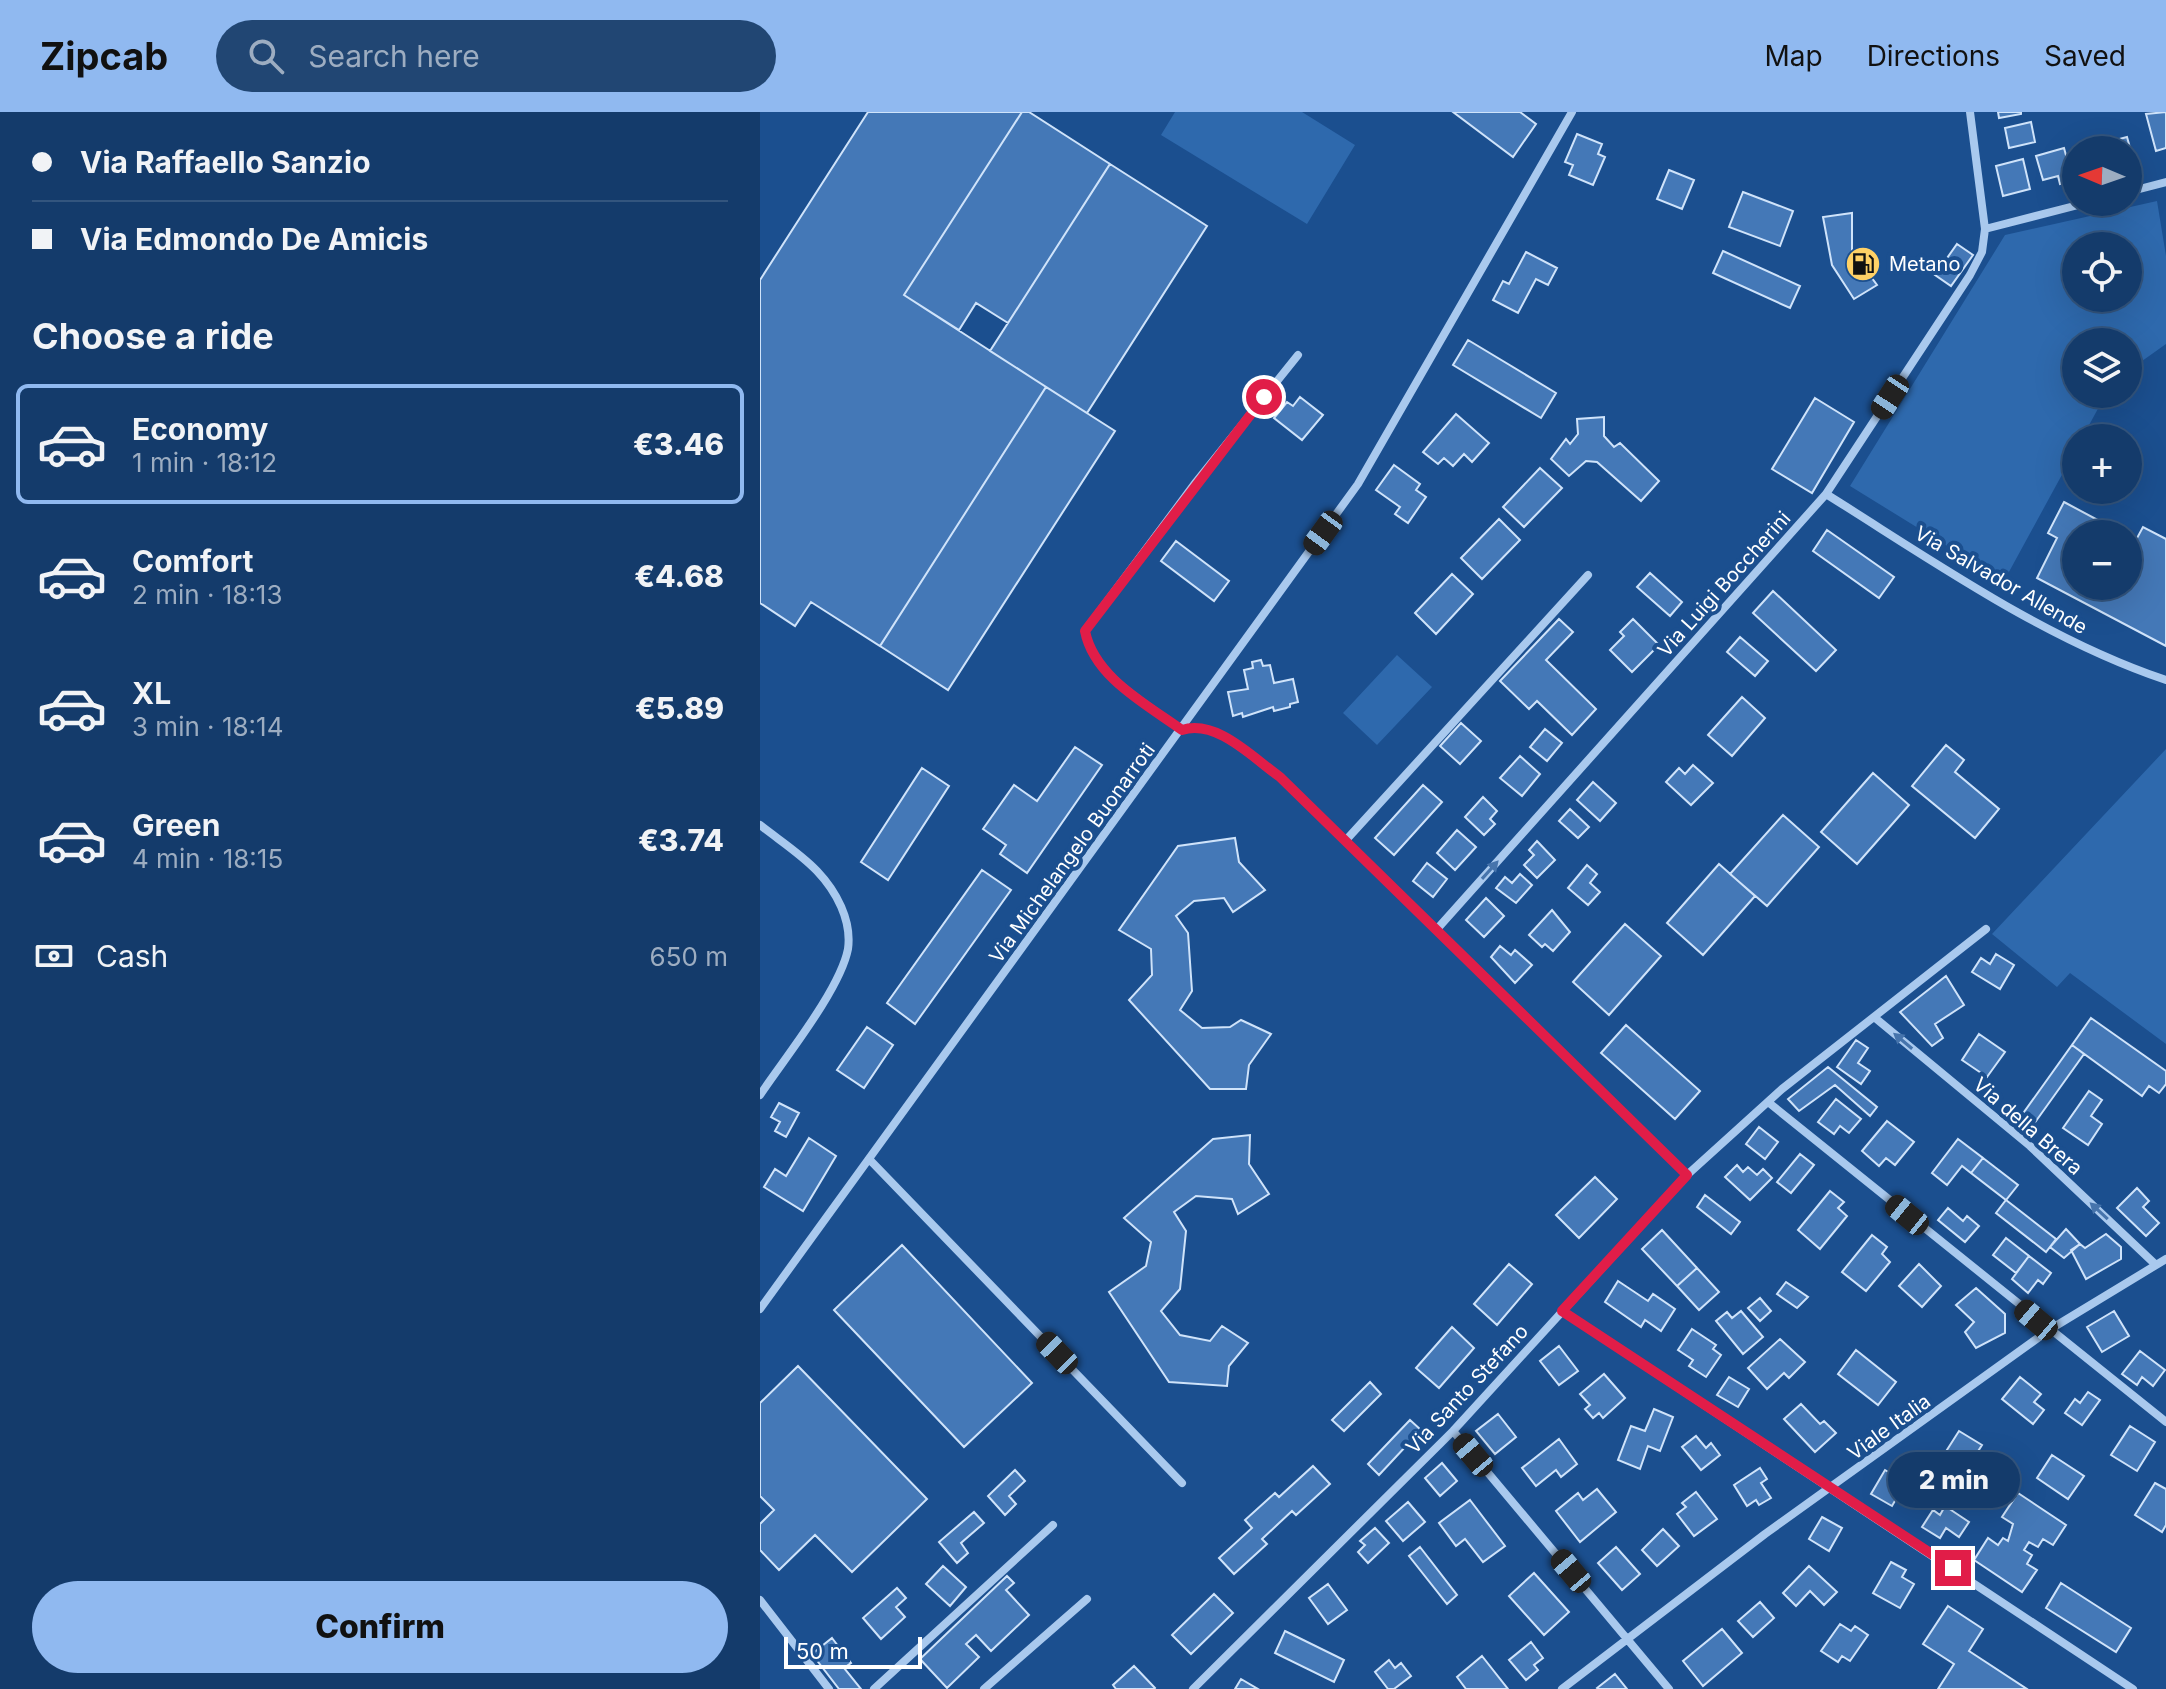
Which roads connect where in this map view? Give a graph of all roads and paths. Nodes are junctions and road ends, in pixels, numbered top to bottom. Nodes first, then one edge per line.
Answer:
1 (1572, 112) edge
2 (1970, 112) edge
3 (2166, 182) edge
4 (2142, 188) edge
5 (2062, 209) edge
6 (1985, 229) junction
7 (1298, 355) dead end
8 (1826, 494) junction
9 (1588, 575) dead end
10 (2166, 680) edge
11 (1182, 730) junction
12 (760, 825) edge
13 (1347, 839) junction
14 (1438, 928) junction
15 (1986, 929) dead end
16 (1874, 1017) junction
17 (760, 1095) edge
18 (1768, 1102) junction
19 (869, 1159) junction
20 (1687, 1175) junction
21 (2166, 1259) edge
22 (2156, 1265) junction
23 (760, 1309) edge
24 (1562, 1311) junction
25 (2049, 1330) junction
26 (2166, 1422) edge
27 (1453, 1431) junction
28 (1182, 1483) dead end
29 (1833, 1488) junction
30 (1053, 1525) dead end
31 (1087, 1599) dead end
32 (760, 1600) edge
33 (1628, 1638) junction
34 (829, 1689) edge
35 (874, 1689) edge
36 (984, 1689) edge
37 (1193, 1689) edge
38 (1562, 1689) edge
39 (1669, 1689) edge
40 (2133, 1689) edge

1 - 11 street, Via Michelangelo Buonarroti
2 - 6 street
3 - 4 street
5 - 6 street
6 - 8 street, Via Luigi Boccherini
7 - 11 street
8 - 10 street, Via Salvador Allende
14 -> 8 street, Via Luigi Boccherini
9 - 13 street
11 - 13 street
11 - 19 street, Via Michelangelo Buonarroti
12 - 17 street
13 - 14 street
14 - 20 street
15 - 16 street, Via Santo Stefano
16 - 18 street, Via Santo Stefano
22 -> 16 street, Via della Brera
18 - 20 street, Via Santo Stefano
18 - 25 street
19 - 23 street, Via Michelangelo Buonarroti
19 - 28 street
20 - 24 street, Via Santo Stefano
21 - 22 street, Viale Italia
22 - 25 street, Viale Italia
24 - 27 street, Via Santo Stefano
24 - 29 street
25 - 26 street
25 - 29 street, Viale Italia
27 - 33 street
27 - 37 street, Via Santo Stefano
29 - 33 street, Viale Italia
29 - 40 street
30 - 35 street
31 - 36 street
32 - 34 street
33 - 38 street, Viale Italia
33 - 39 street

